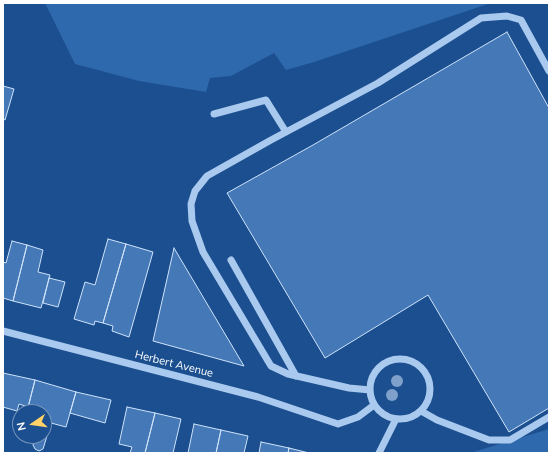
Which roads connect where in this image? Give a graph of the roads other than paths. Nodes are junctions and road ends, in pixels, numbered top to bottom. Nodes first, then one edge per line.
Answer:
1 (549, 71) edge
2 (214, 114) dead end
3 (286, 132) junction
4 (231, 260) dead end
5 (3, 331) edge
6 (296, 376) junction
7 (370, 390) junction
8 (374, 405) junction
9 (421, 411) junction
10 (549, 417) edge
11 (396, 419) junction
12 (379, 453) edge

1 - 3 street
2 - 3 street
3 - 6 street
4 - 6 street
5 - 8 street, Herbert Avenue
6 - 7 street
7 - 8 street
7 - 9 street
8 - 11 street
9 - 10 street
9 - 11 street
11 - 12 street

